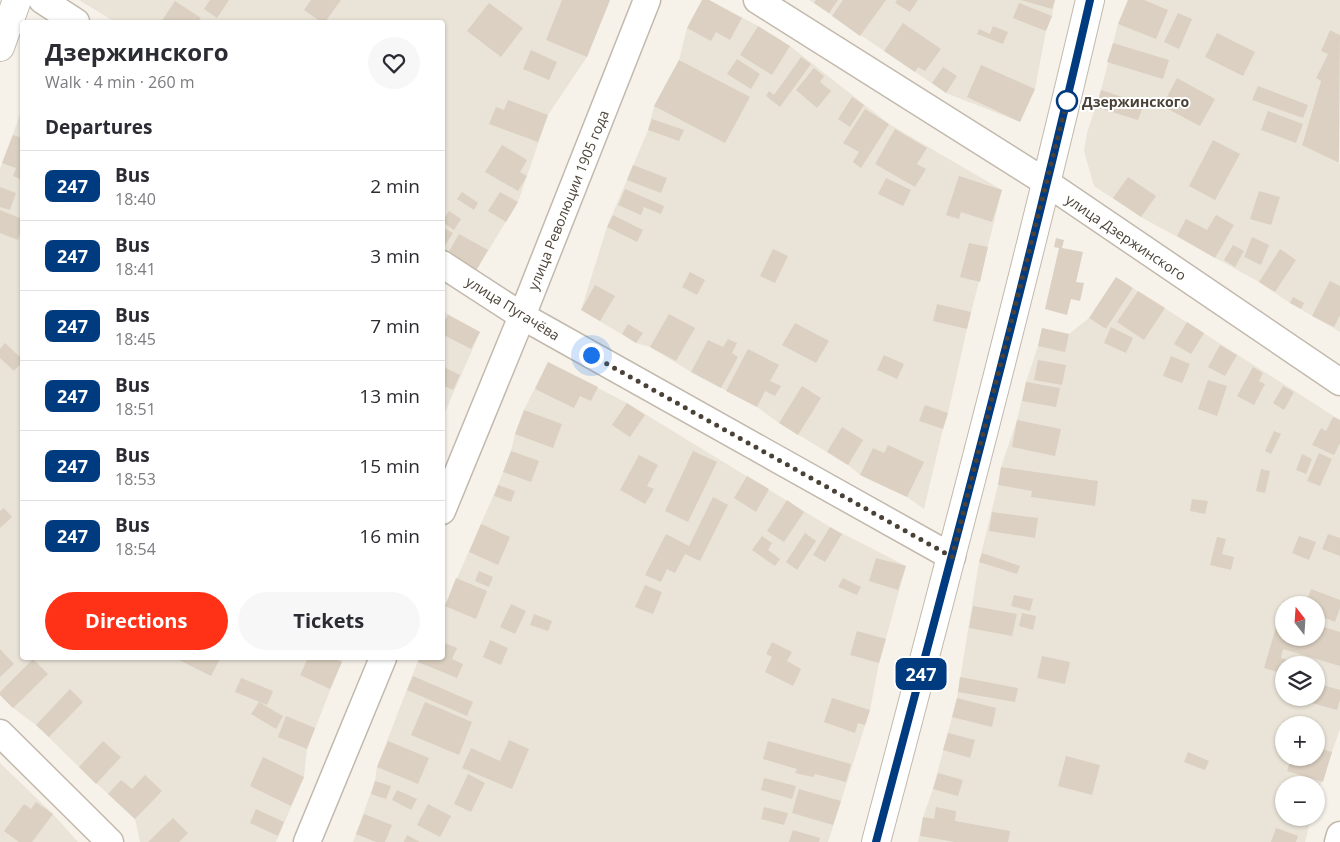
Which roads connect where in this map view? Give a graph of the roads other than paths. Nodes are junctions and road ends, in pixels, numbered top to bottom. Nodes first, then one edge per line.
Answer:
1 (17, 0) edge
2 (42, 0) edge
3 (646, 0) edge
4 (757, 0) edge
5 (1090, 0) edge
6 (73, 20) edge
7 (0, 47) edge
8 (1047, 183) junction
9 (445, 266) edge
10 (522, 316) junction
11 (1340, 382) edge
12 (445, 504) edge
13 (952, 557) junction
14 (382, 660) edge
15 (0, 733) edge
16 (1340, 835) edge
17 (110, 842) edge
18 (308, 842) edge
19 (876, 842) edge
20 (1338, 842) edge

1 - 7 street
2 - 6 street
3 - 10 street, улица Революции 1905 года
4 - 8 street, улица Дзержинского
5 - 8 street
8 - 11 street, улица Дзержинского
8 - 13 street
9 - 10 street, улица Пугачёва
10 - 12 street, улица Революции 1905 года
10 - 13 street, улица Пугачёва
13 - 19 street
14 - 18 street
15 - 17 street
16 - 20 street

